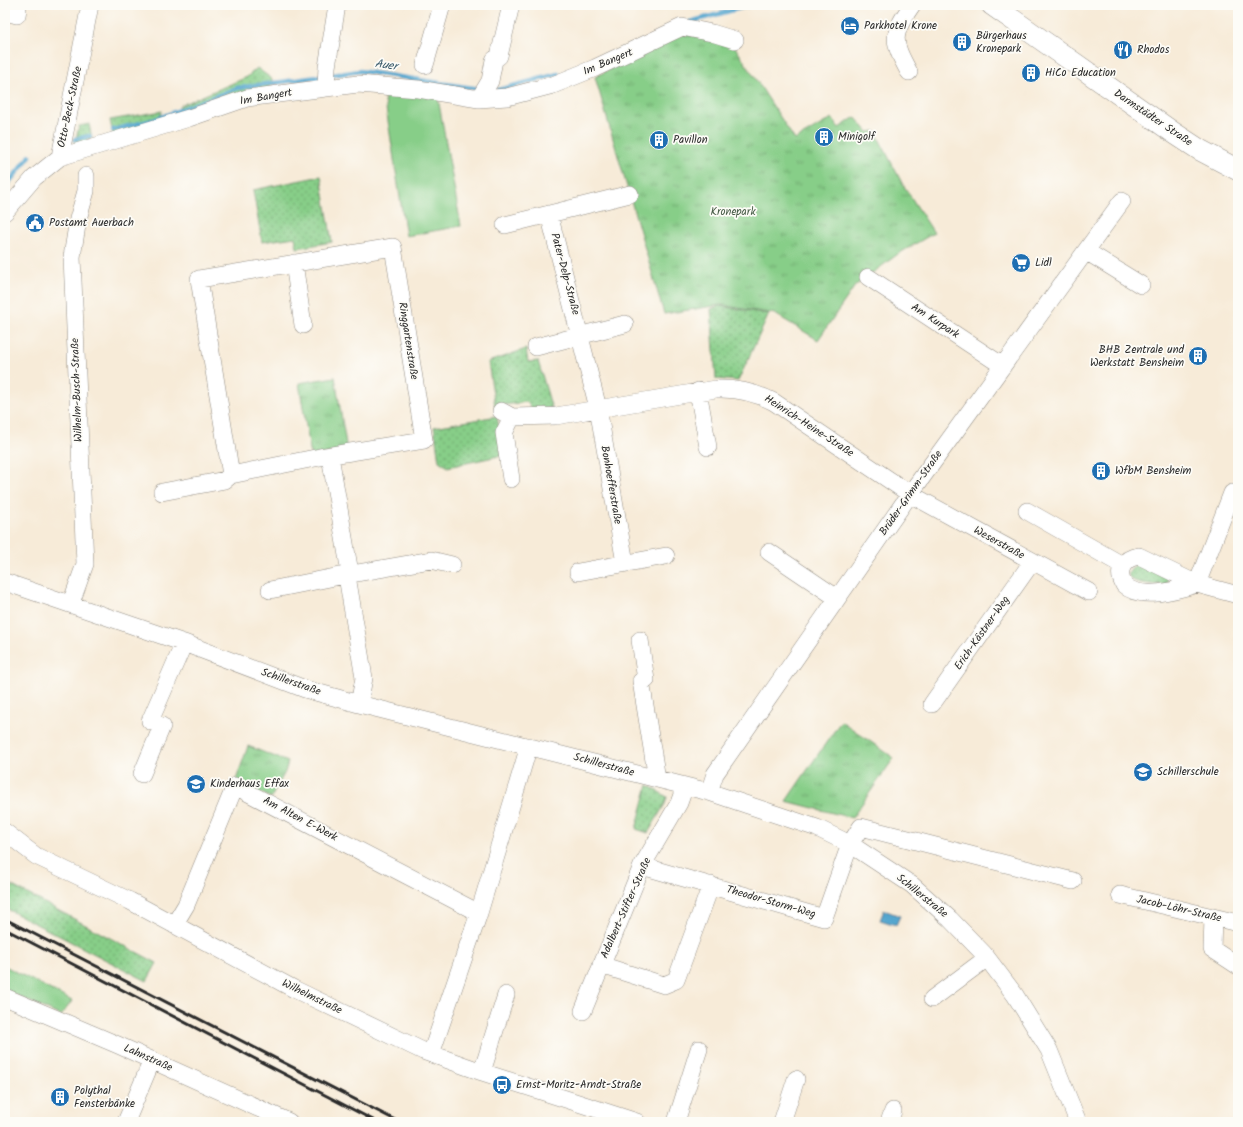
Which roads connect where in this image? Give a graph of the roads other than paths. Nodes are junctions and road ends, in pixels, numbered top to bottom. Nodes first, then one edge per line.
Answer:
1 (90, 5) edge
2 (337, 5) edge
3 (442, 5) edge
4 (511, 5) edge
5 (912, 5) edge
6 (1005, 9) edge
7 (735, 40) dead end
8 (425, 65) dead end
9 (909, 72) dead end
10 (327, 78) junction
11 (483, 92) junction
12 (60, 157) junction
13 (1238, 170) edge
14 (86, 184) dead end
15 (630, 194) dead end
16 (1122, 201) dead end
17 (5, 212) edge
18 (549, 214) junction
19 (505, 225) dead end
20 (1086, 251) junction
21 (294, 263) junction
22 (868, 277) dead end
23 (1141, 285) dead end
24 (303, 324) dead end
25 (625, 324) dead end
26 (581, 335) junction
27 (536, 347) dead end
28 (1003, 366) junction
29 (698, 391) junction
30 (598, 408) junction
31 (708, 447) dead end
32 (330, 456) junction
33 (231, 475) junction
34 (512, 479) dead end
35 (162, 492) dead end
36 (1232, 493) dead end
37 (910, 494) junction
38 (1027, 511) dead end
39 (769, 552) dead end
40 (666, 556) dead end
41 (1032, 562) junction
42 (625, 563) junction
43 (452, 565) dead end
44 (1122, 565) junction
45 (578, 572) dead end
46 (348, 574) junction
47 (5, 582) edge
48 (1197, 584) junction
49 (270, 590) dead end
50 (1089, 592) dead end
51 (1238, 595) edge
52 (837, 598) junction
53 (71, 603) junction
54 (640, 640) dead end
55 (184, 643) junction
56 (359, 704) junction
57 (932, 704) dead end
58 (529, 746) junction
59 (142, 774) dead end
60 (657, 779) junction
61 (685, 786) junction
62 (709, 792) junction
63 (5, 832) edge
64 (850, 844) junction
65 (642, 866) junction
66 (1072, 881) dead end
67 (711, 885) junction
68 (1120, 895) dead end
69 (479, 913) junction
70 (1213, 918) junction
71 (1238, 923) edge
72 (174, 925) junction
73 (987, 958) junction
74 (601, 965) junction
75 (1238, 966) edge
76 (506, 995) dead end
77 (5, 997) edge
78 (932, 999) dead end
79 (583, 1011) dead end
80 (700, 1049) dead end
81 (431, 1054) junction
82 (152, 1060) junction
83 (482, 1072) junction
84 (796, 1079) dead end
85 (272, 1118) edge
86 (126, 1122) edge
87 (289, 1122) edge
88 (637, 1122) edge
89 (676, 1122) edge
90 (782, 1122) edge
91 (1078, 1122) edge

1 - 12 street, Otto-Beck-Straße
2 - 10 street
3 - 8 street
4 - 11 street
5 - 9 street
6 - 13 main road, Darmstädter Straße
7 - 11 street, Im Bangert
10 - 11 street, Im Bangert
10 - 12 street, Im Bangert
12 - 17 street, Otto-Beck-Straße
14 - 53 street, Wilhelm-Busch-Straße
15 - 18 street
16 - 20 street, Brüder-Grimm-Straße
18 - 19 street
18 - 26 street, Pater-Delp-Straße
20 - 23 street
20 - 28 street, Brüder-Grimm-Straße
21 - 24 street
21 - 32 street, Ringgartenstraße
21 - 33 street, Ringgartenstraße
22 - 28 street, Am Kurpark
25 - 26 street
26 - 27 street
26 - 30 street, Pater-Delp-Straße
28 - 37 street, Brüder-Grimm-Straße
29 - 30 street, Heinrich-Heine-Straße
29 - 31 street
29 - 37 street, Heinrich-Heine-Straße
30 - 34 street, Heinrich-Heine-Straße
30 - 42 street, Bonhoefferstraße
32 - 33 street, Ringgartenstraße
32 - 46 street
33 - 35 street, Ringgartenstraße
36 - 48 street
37 - 41 street, Weserstraße
37 - 52 street, Brüder-Grimm-Straße
38 - 44 street
39 - 52 street
40 - 42 street
41 - 50 street, Weserstraße
41 - 57 street, Erich-Kästner-Weg
42 - 45 street
43 - 46 street
44 - 48 street
44 - 48 street
46 - 49 street
46 - 56 street
47 - 53 street, Schillerstraße
48 - 51 street
52 - 62 street, Brüder-Grimm-Straße
53 - 55 street, Schillerstraße
54 - 60 street
55 - 56 street, Schillerstraße
55 - 59 street
56 - 58 street, Schillerstraße
58 - 60 street, Schillerstraße
58 - 69 street
60 - 61 street, Schillerstraße
61 - 62 street, Schillerstraße
61 - 65 street, Adalbert-Stifter-Straße
62 - 64 street, Schillerstraße
63 - 72 street, Wilhelmstraße
64 - 66 street
64 - 67 street, Theodor-Storm-Weg
64 - 73 street, Schillerstraße
65 - 67 street, Theodor-Storm-Weg
65 - 74 street, Adalbert-Stifter-Straße
67 - 74 street
68 - 70 street, Jacob-Löhr-Straße
69 - 72 street, Am Alten E-Werk
69 - 81 street
70 - 71 street, Jacob-Löhr-Straße
70 - 75 street
72 - 81 street, Wilhelmstraße
73 - 78 street
73 - 91 street, Schillerstraße
74 - 79 street, Adalbert-Stifter-Straße
76 - 83 street
77 - 82 street, Lahnstraße
80 - 89 street
81 - 83 street, Wilhelmstraße
82 - 85 street, Lahnstraße
82 - 86 street
83 - 88 street, Wilhelmstraße
84 - 90 street
85 - 87 street, Lahnstraße

